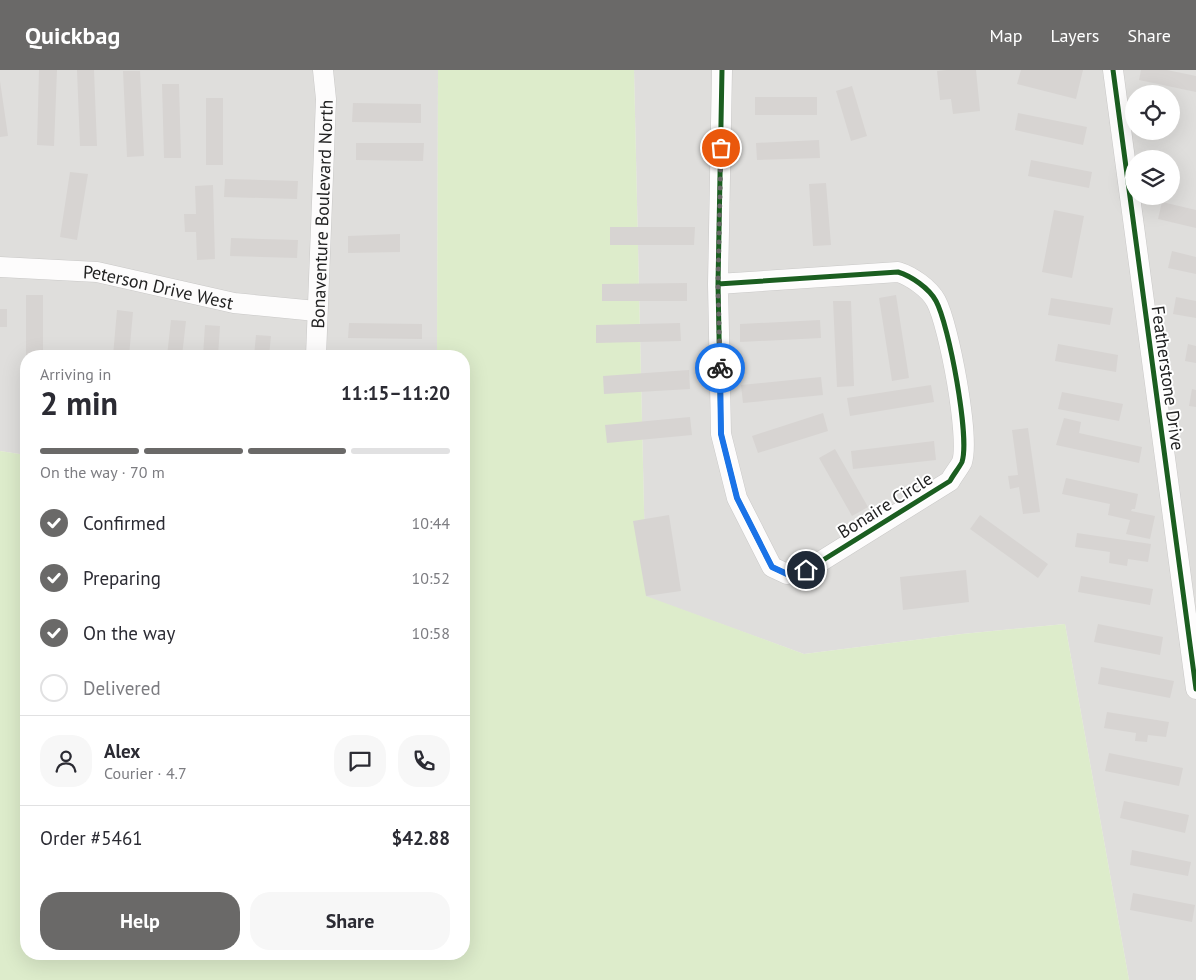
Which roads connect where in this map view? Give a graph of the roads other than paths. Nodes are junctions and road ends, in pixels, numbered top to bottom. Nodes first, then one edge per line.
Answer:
1 (323, 70) edge
2 (722, 70) edge
3 (1113, 70) edge
4 (0, 267) edge
5 (718, 284) junction
6 (316, 311) junction
7 (316, 350) edge
8 (1196, 690) edge

1 - 6 street, Bonaventure Boulevard North
2 - 5 street, Bonaire Circle
3 - 8 street, Featherstone Drive
4 - 6 street, Peterson Drive West
5 - 5 street, Bonaire Circle
6 - 7 street, Bonaventure Boulevard North

